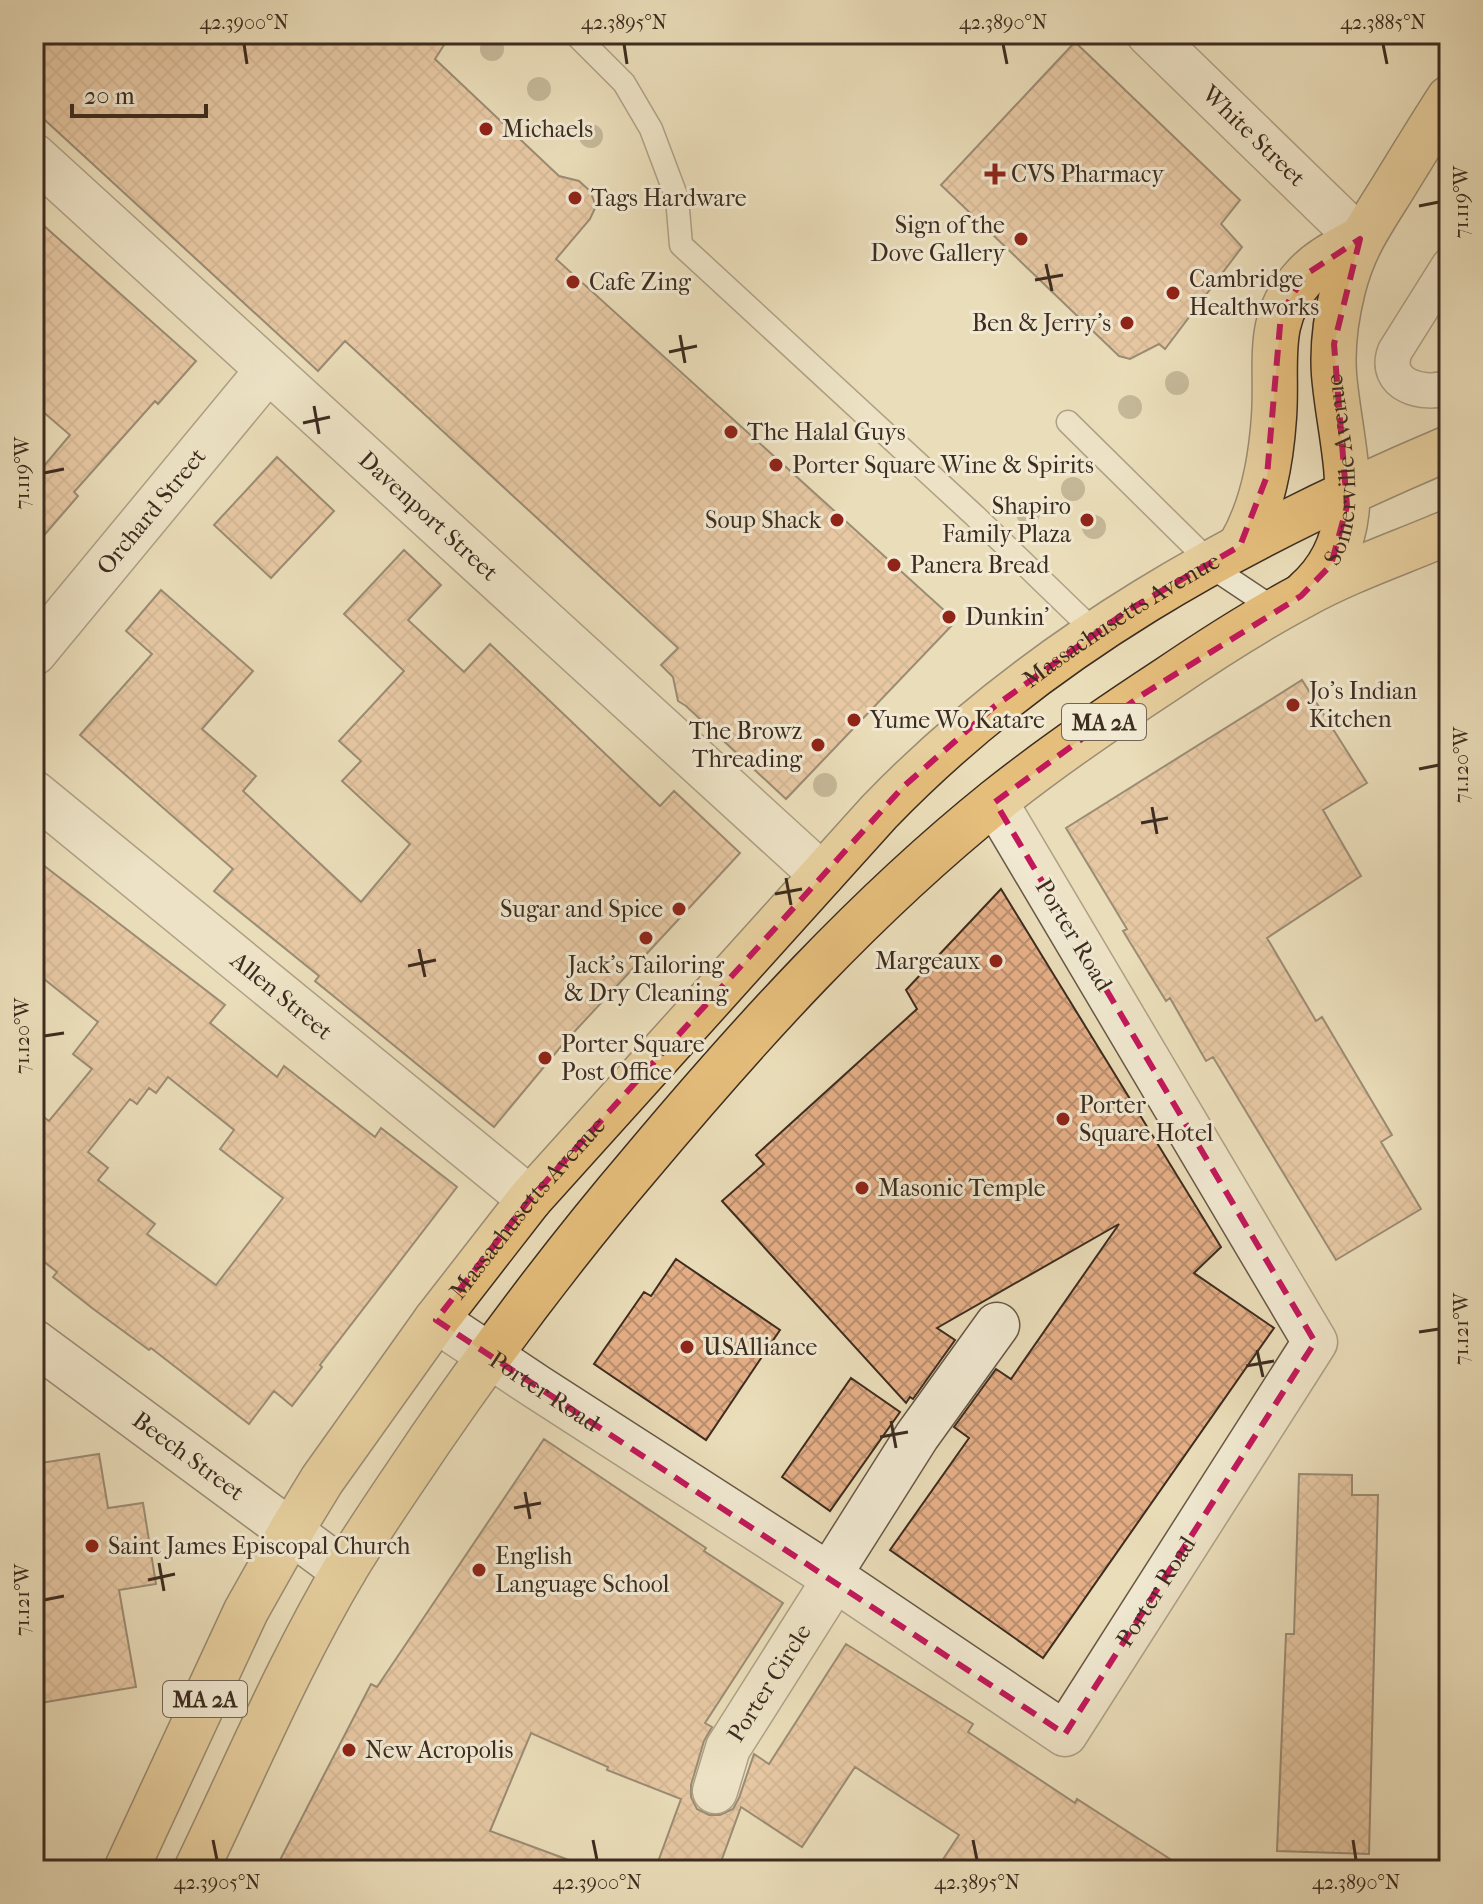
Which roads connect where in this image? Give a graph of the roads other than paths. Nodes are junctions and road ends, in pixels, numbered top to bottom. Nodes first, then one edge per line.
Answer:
1 (575, 34) edge
2 (1149, 34) edge
3 (1449, 98) edge
4 (34, 157) edge
5 (1360, 239) junction
6 (1449, 265) edge
7 (268, 370) junction
8 (1449, 387) edge
9 (1068, 422) dead end
10 (1449, 448) edge
11 (1347, 493) junction
12 (1449, 532) edge
13 (1225, 554) junction
14 (1289, 603) junction
15 (1095, 632) junction
16 (34, 653) edge
17 (34, 793) edge
18 (995, 802) junction
19 (822, 875) junction
20 (530, 1199) junction
21 (436, 1320) junction
22 (997, 1325) dead end
23 (34, 1342) edge
24 (489, 1355) junction
25 (291, 1531) junction
26 (344, 1571) junction
27 (832, 1577) junction
28 (715, 1791) dead end
29 (126, 1870) edge
30 (196, 1870) edge

1 - 15 lane
2 - 5 street, White Street
3 - 5 main road, Somerville Avenue
4 - 7 street, Davenport Street
5 - 11 main road, Somerville Avenue
5 - 13 main road, Somerville Avenue
6 - 8 street
7 - 16 street, Orchard Street
7 - 19 street, Davenport Street
9 - 13 lane
10 - 11 main road, Massachusetts Avenue / MA 2A
11 - 13 main road, Massachusetts Avenue / MA 2A
11 - 14 main road, Somerville Avenue
12 - 14 main road, MA 2A
13 - 14 lane
13 - 15 main road, Massachusetts Avenue / MA 2A
14 - 18 main road, MA 2A
15 - 19 main road, Massachusetts Avenue / MA 2A
17 - 20 street, Allen Street
18 - 24 main road, MA 2A
18 - 27 street, Porter Road
19 - 20 main road, Massachusetts Avenue / MA 2A
20 - 21 main road, Massachusetts Avenue / MA 2A
21 - 24 street, Porter Road
21 - 25 main road, Massachusetts Avenue / MA 2A
22 - 27 street, Porter Circle
23 - 25 street, Beech Street
24 - 26 main road, MA 2A
24 - 27 street, Porter Road
25 - 26 street, Beech Street
25 - 29 main road, Massachusetts Avenue / MA 2A
26 - 30 main road, MA 2A
27 - 28 street, Porter Circle

